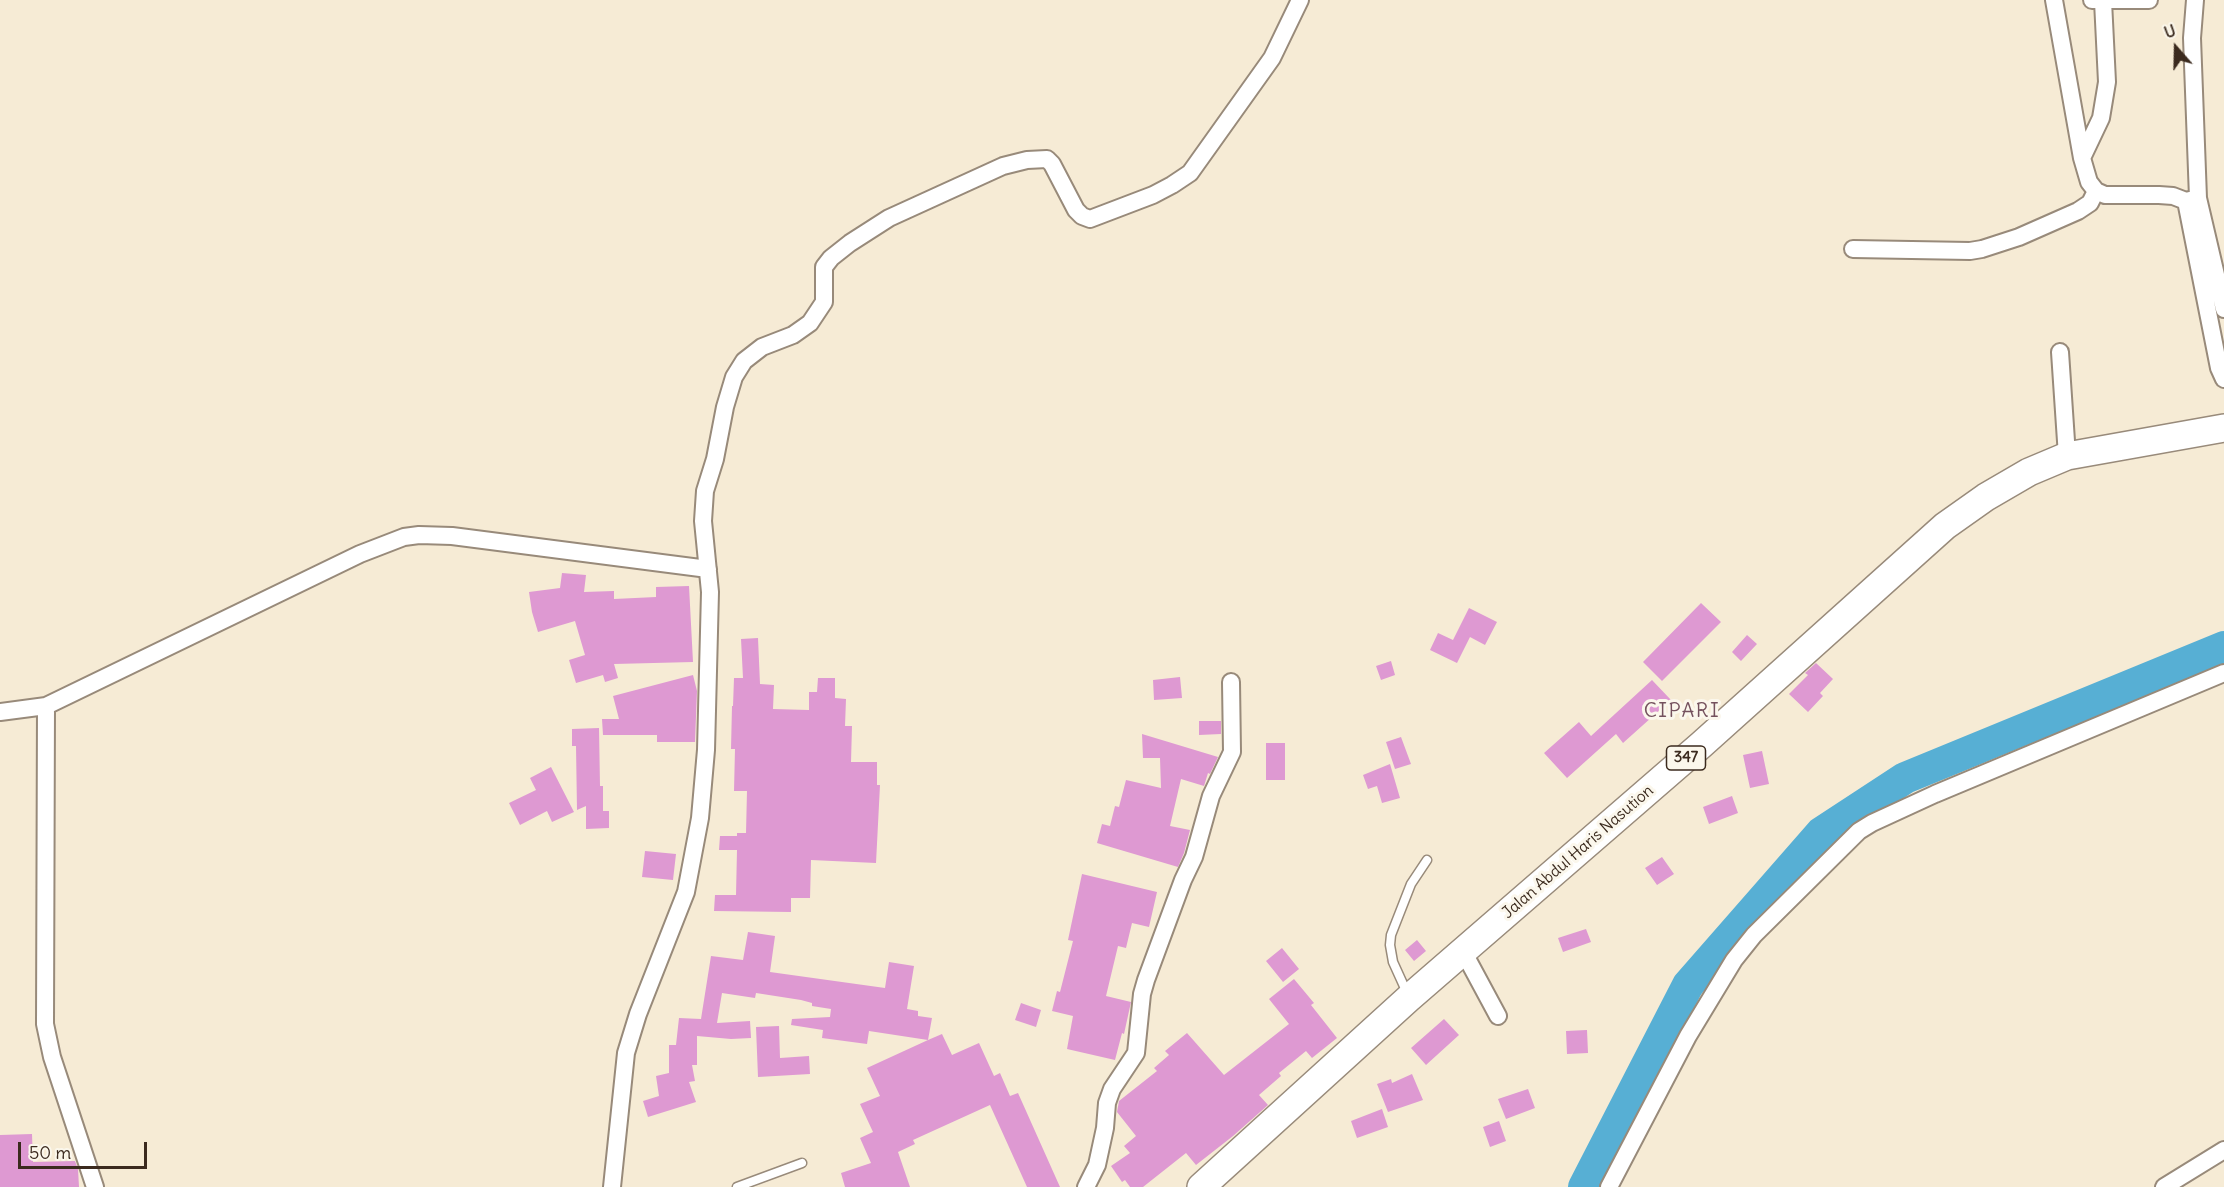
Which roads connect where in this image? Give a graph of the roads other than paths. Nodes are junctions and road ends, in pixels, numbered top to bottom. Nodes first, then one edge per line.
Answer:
1 (1300, 0) edge
2 (2054, 0) edge
3 (2092, 0) edge
4 (2149, 0) edge
5 (2194, 0) edge
6 (2103, 1) edge
7 (2082, 158) junction
8 (2096, 191) junction
9 (2192, 200) junction
10 (1853, 249) dead end
11 (2224, 309) edge
12 (2060, 352) dead end
13 (2222, 372) edge
14 (2224, 428) edge
15 (2067, 456) junction
16 (708, 569) junction
17 (2224, 673) edge
18 (1231, 682) dead end
19 (46, 706) junction
20 (0, 712) edge
21 (1427, 860) dead end
22 (1463, 951) junction
23 (1409, 998) junction
24 (1498, 1016) dead end
25 (2224, 1150) edge
26 (802, 1163) dead end
27 (95, 1187) edge
28 (612, 1187) edge
29 (737, 1187) edge
30 (1086, 1187) edge
31 (1201, 1187) edge
32 (1609, 1187) edge
33 (2164, 1187) edge

1 - 16 street
2 - 7 street
3 - 6 street
4 - 6 street
5 - 9 street
6 - 7 street
7 - 8 street
8 - 9 street
8 - 10 street
9 - 11 street
9 - 13 street
12 - 15 street
14 - 15 main road, Jalan Abdul Haris Nasution / 347
15 - 22 main road, Jalan Abdul Haris Nasution / 347
16 - 19 street
16 - 28 street
17 - 32 street
18 - 30 street
19 - 20 street
19 - 27 street
21 - 23 lane
22 - 23 main road, Jalan Abdul Haris Nasution / 347
22 - 24 street
23 - 31 main road, Jalan Abdul Haris Nasution / 347
25 - 33 street
26 - 29 lane

